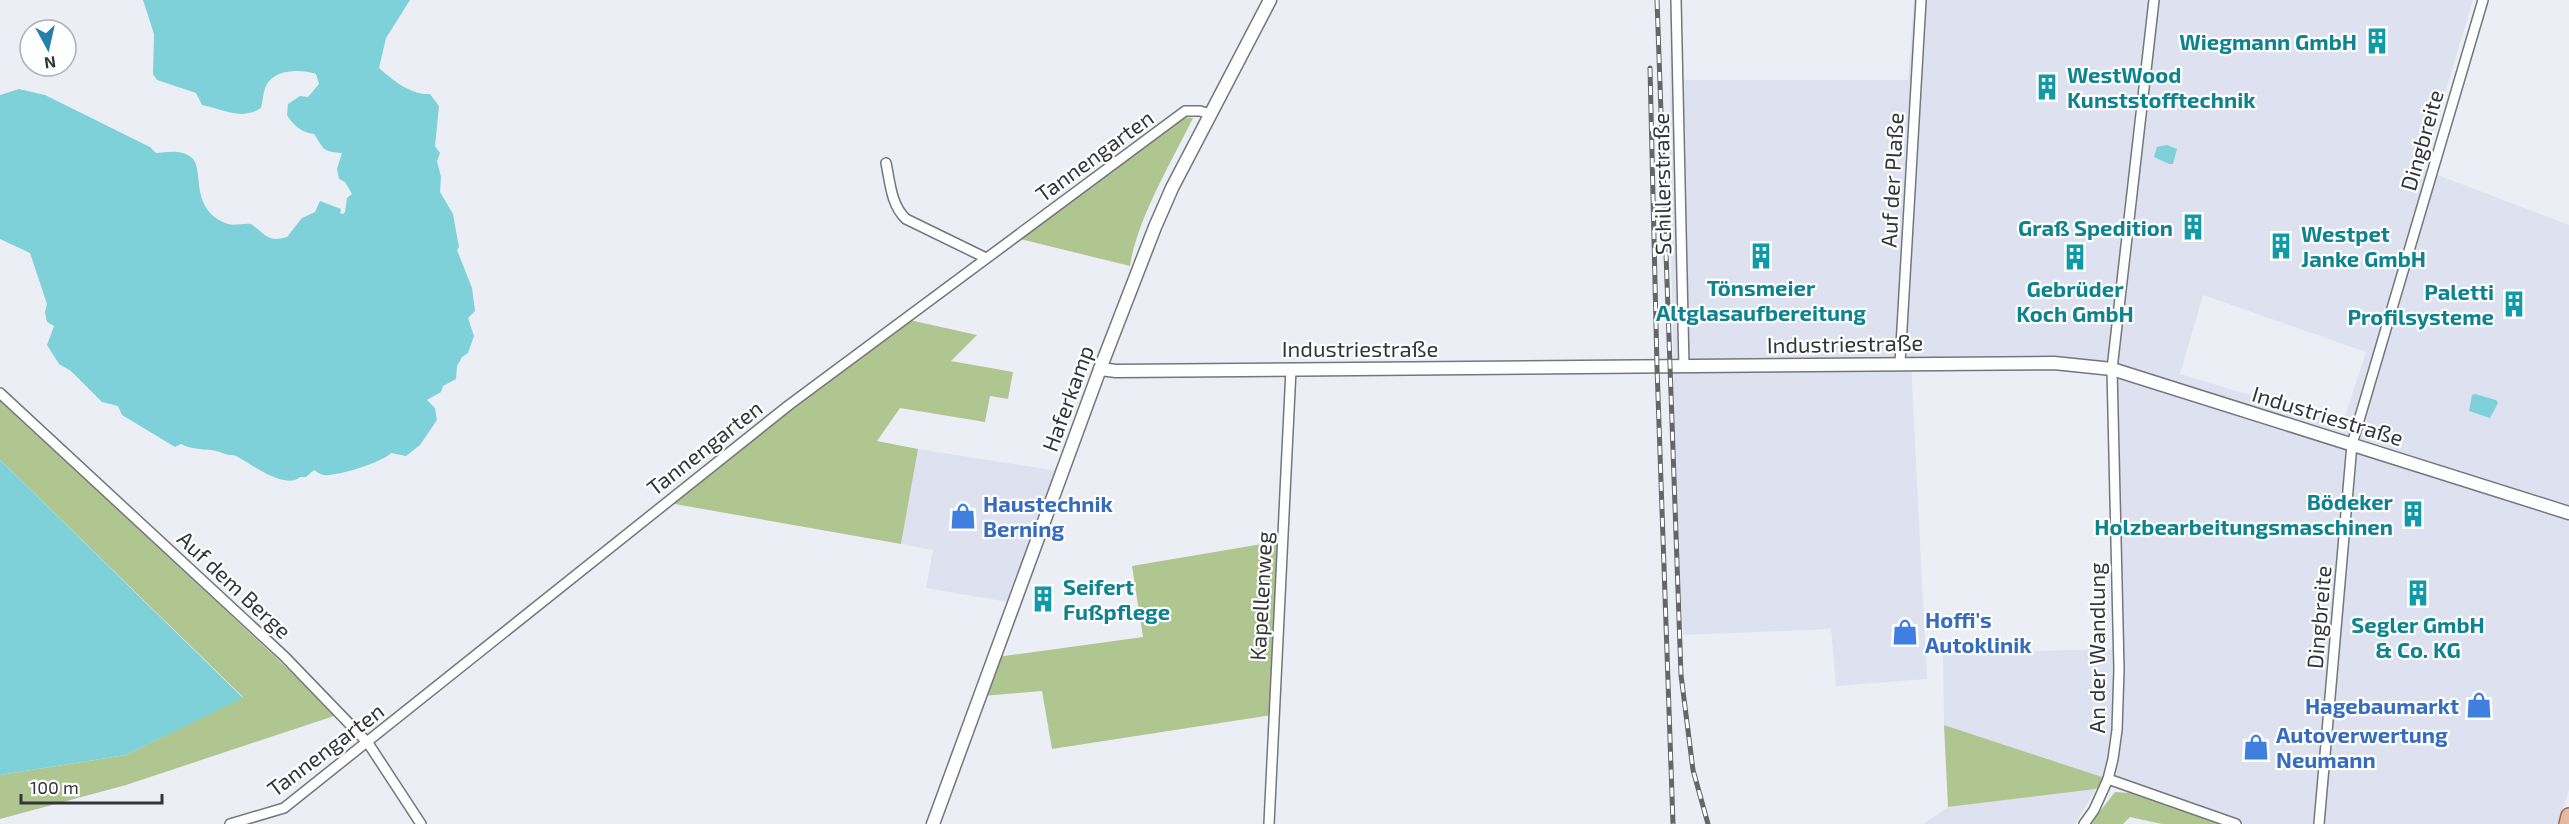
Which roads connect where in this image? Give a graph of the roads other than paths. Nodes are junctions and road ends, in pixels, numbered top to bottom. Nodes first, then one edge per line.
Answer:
1 (1270, 0) edge
2 (1676, 0) edge
3 (1921, 0) edge
4 (2154, 0) edge
5 (2483, 0) edge
6 (1210, 114) junction
7 (886, 163) dead end
8 (986, 258) junction
9 (1900, 363) junction
10 (1684, 368) junction
11 (1100, 369) junction
12 (1291, 369) junction
13 (2112, 369) junction
14 (0, 393) edge
15 (2352, 444) junction
16 (2569, 513) edge
17 (368, 743) junction
18 (2108, 779) junction
19 (2569, 816) edge
20 (230, 824) edge
21 (421, 824) edge
22 (933, 824) edge
23 (1269, 824) edge
24 (2084, 824) edge
25 (2236, 824) edge
26 (2319, 824) edge
27 (2567, 824) edge

1 - 6 street, Haferkamp
2 - 10 street, Schillerstraße
3 - 9 street, Auf der Plaße
4 - 13 street, An der Wandlung
5 - 15 street, Dingbreite
6 - 8 street, Tannengarten
6 - 11 street, Haferkamp
7 - 8 street
8 - 17 street, Tannengarten
9 - 10 street, Industriestraße
9 - 13 street, Industriestraße
10 - 12 street, Industriestraße
11 - 12 street, Industriestraße
11 - 22 street, Haferkamp
12 - 23 street, Kapellenweg
13 - 15 street, Industriestraße
13 - 18 street, An der Wandlung
14 - 17 street, Auf dem Berge
15 - 16 street, Industriestraße
15 - 26 street, Dingbreite
17 - 20 street, Tannengarten
17 - 21 street, Auf dem Berge
18 - 24 street, An der Wandlung
18 - 25 street
19 - 27 main road

